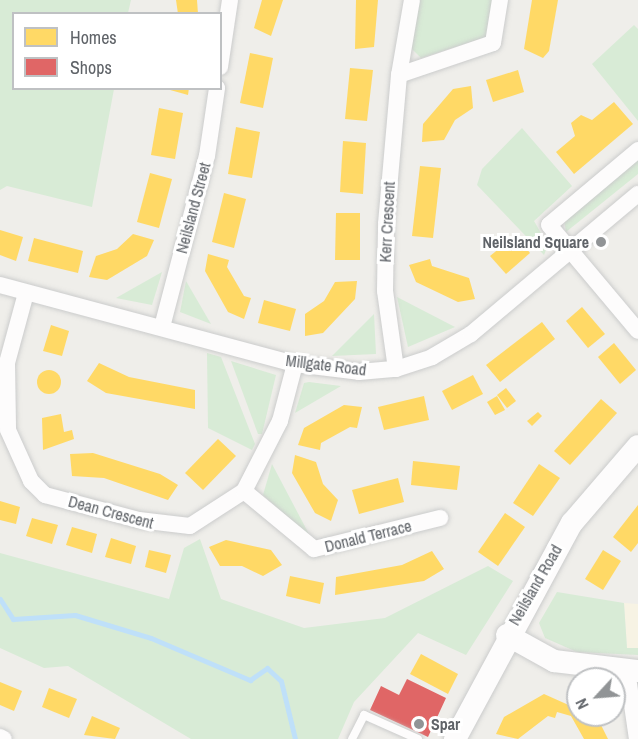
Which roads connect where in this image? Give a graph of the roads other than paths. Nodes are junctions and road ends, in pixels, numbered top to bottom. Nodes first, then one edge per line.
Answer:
1 (230, 0) edge
2 (412, 0) edge
3 (500, 0) edge
4 (222, 54) edge
5 (399, 75) junction
6 (217, 90) edge
7 (638, 150) edge
8 (638, 194) edge
9 (571, 251) junction
10 (0, 285) edge
11 (26, 293) junction
12 (162, 327) junction
13 (638, 331) edge
14 (296, 364) junction
15 (396, 369) junction
16 (4, 430) edge
17 (638, 446) edge
18 (244, 491) junction
19 (440, 518) dead end
20 (507, 635) junction
21 (632, 670) edge
22 (0, 737) edge
23 (4, 739) edge
24 (352, 739) edge
25 (418, 739) edge
26 (455, 739) edge
27 (637, 739) edge

1 - 4 street
2 - 5 street, Kerr Crescent
3 - 5 street
5 - 15 street, Kerr Crescent
6 - 12 street, Neilsland Street
7 - 9 street
8 - 9 street, Millgate Road
9 - 13 street
9 - 15 street, Millgate Road
10 - 11 street, Millgate Road
11 - 12 street, Millgate Road
11 - 16 street, Dean Crescent
12 - 14 street, Millgate Road
14 - 15 street, Millgate Road
14 - 18 street, Dean Crescent
16 - 18 street, Dean Crescent
17 - 20 street, Neilsland Road
18 - 19 street, Donald Terrace
20 - 21 street
20 - 26 street, Neilsland Road
21 - 27 street
22 - 23 street
24 - 25 lane

